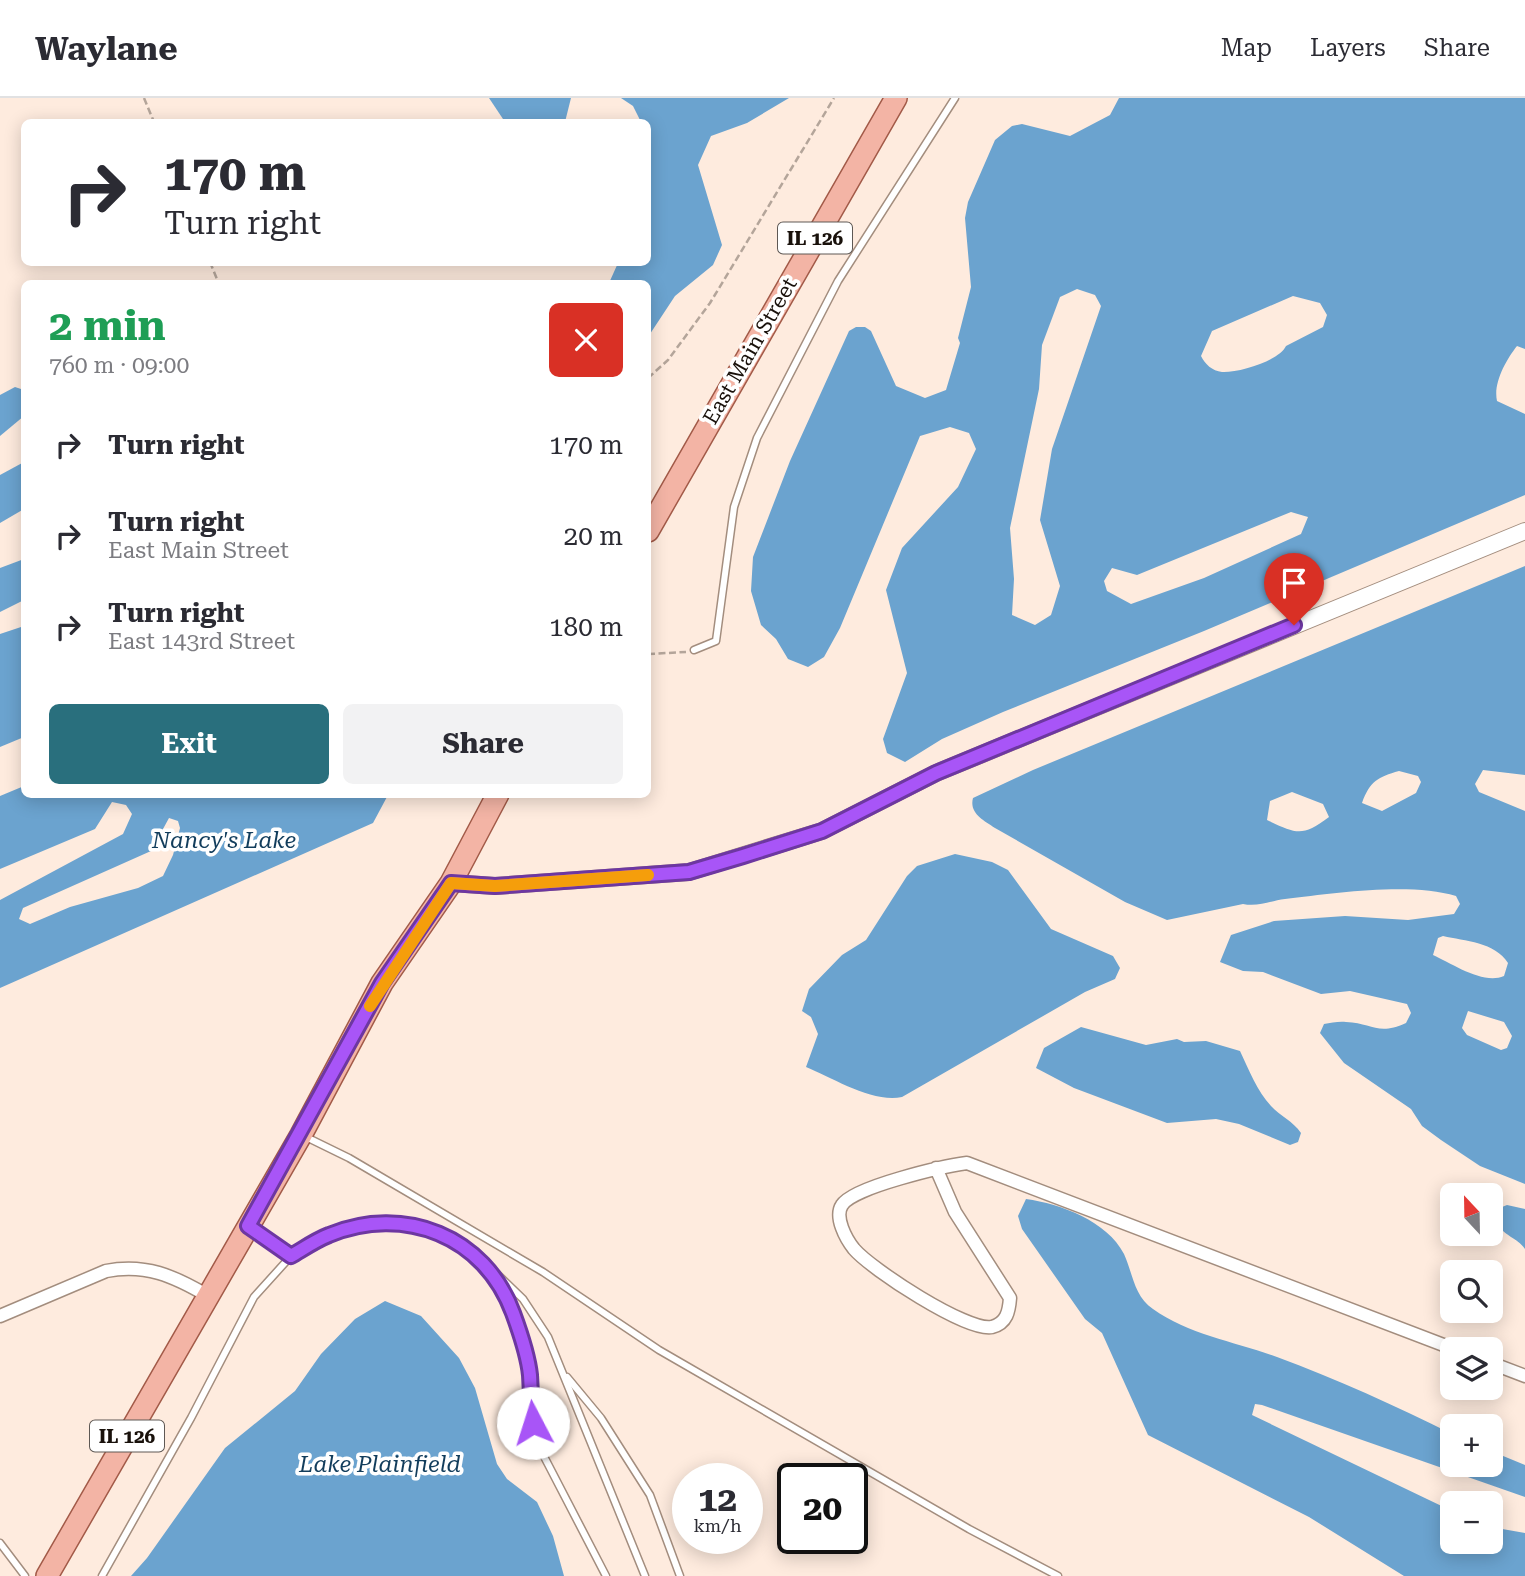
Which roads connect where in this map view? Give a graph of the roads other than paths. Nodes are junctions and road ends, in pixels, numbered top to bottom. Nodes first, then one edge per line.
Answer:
1 (896, 98) edge
2 (955, 98) edge
3 (651, 526) edge
4 (1525, 531) edge
5 (694, 650) road end
6 (496, 798) edge
7 (451, 883) junction
8 (301, 1135) junction
9 (936, 1168) junction
10 (248, 1226) junction
11 (291, 1256) junction
12 (479, 1259) junction
13 (208, 1296) junction
14 (0, 1316) edge
15 (1440, 1344) edge
16 (1503, 1368) edge
17 (564, 1373) junction
18 (1525, 1376) edge
19 (0, 1542) edge
20 (25, 1576) edge
21 (47, 1576) edge
22 (102, 1576) edge
23 (606, 1576) edge
24 (645, 1576) edge
25 (680, 1576) edge
26 (1058, 1576) edge

1 - 3 main road, East Main Street / IL 126
2 - 5 lane
4 - 7 street
6 - 7 main road, IL 126
7 - 8 main road, IL 126
8 - 10 main road, IL 126
8 - 26 lane
9 - 9 street
9 - 15 street
10 - 11 lane
10 - 13 main road, IL 126
11 - 12 lane
11 - 22 lane
12 - 17 lane
12 - 23 lane
13 - 14 street
13 - 21 main road, IL 126
16 - 18 street
17 - 24 lane
17 - 25 lane
19 - 20 lane

